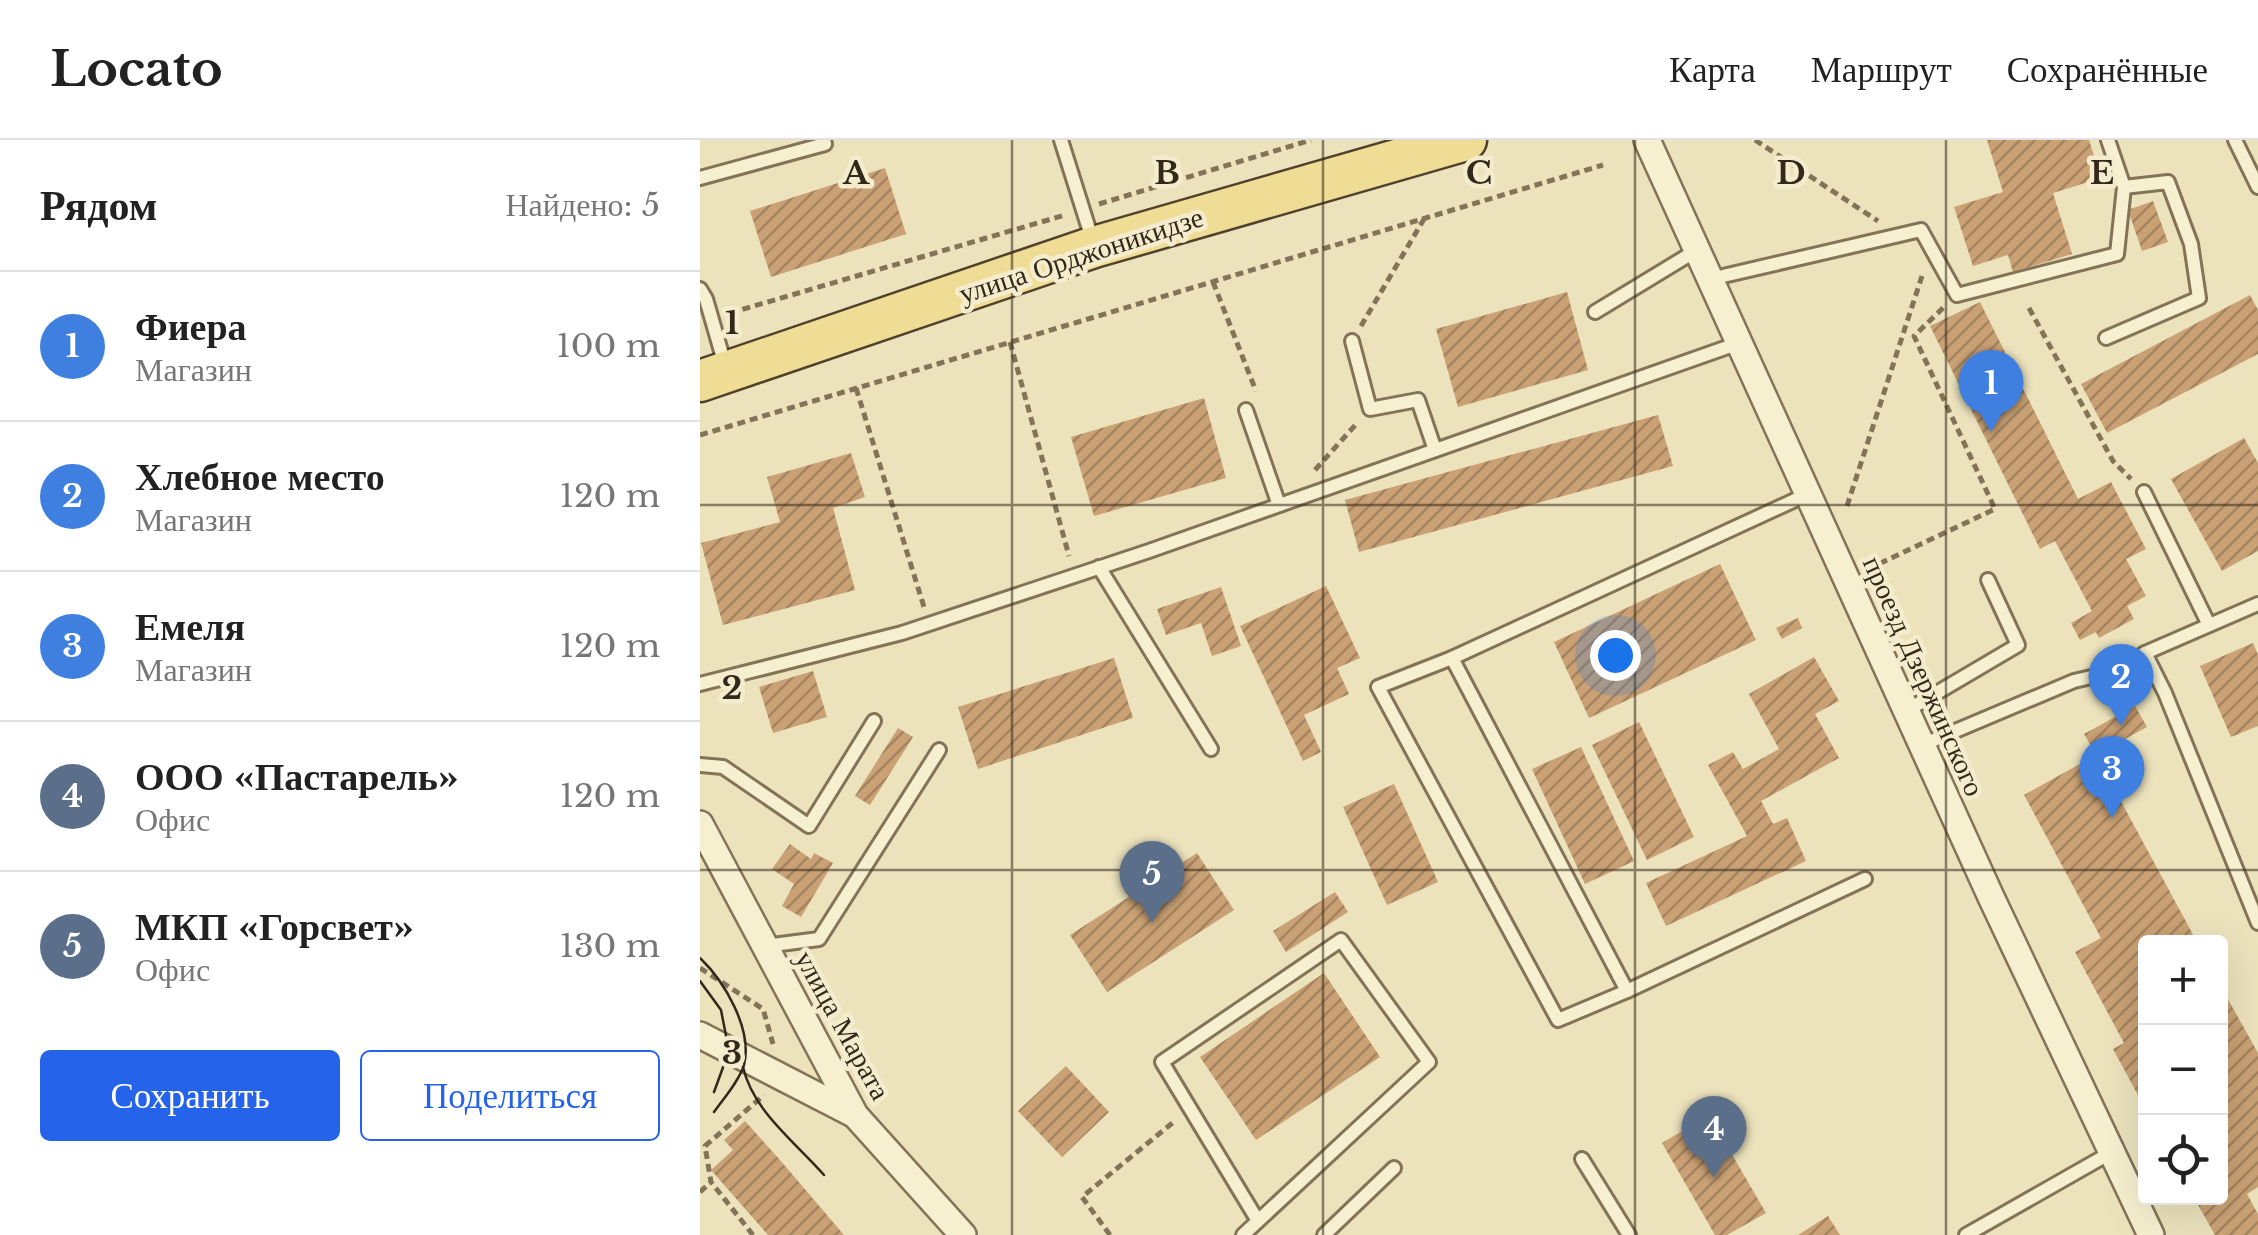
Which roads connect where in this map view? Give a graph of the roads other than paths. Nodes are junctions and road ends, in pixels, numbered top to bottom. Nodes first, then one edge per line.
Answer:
1 (824, 140) edge
2 (1061, 140) edge
3 (1647, 140) edge
4 (2108, 140) edge
5 (2235, 140) edge
6 (1457, 141) edge
7 (700, 178) edge
8 (2258, 187) edge
9 (2124, 188) junction
10 (1088, 228) junction
11 (1697, 250) junction
12 (1710, 279) junction
13 (700, 289) edge
14 (1595, 312) dead end
15 (2106, 338) dead end
16 (1352, 342) road end
17 (1739, 342) junction
18 (714, 377) edge
19 (1246, 410) road end
20 (1435, 450) junction
21 (2144, 492) road end
22 (1808, 494) junction
23 (1283, 503) junction
24 (1099, 568) junction
25 (1988, 580) dead end
26 (2258, 604) edge
27 (2209, 625) junction
28 (2145, 653) junction
29 (1452, 658) junction
30 (700, 684) edge
31 (1906, 711) junction
32 (874, 721) dead end
33 (1922, 745) junction
34 (1211, 748) dead end
35 (939, 750) dead end
36 (700, 764) edge
37 (700, 824) edge
38 (1865, 878) dead end
39 (2258, 924) edge
40 (765, 946) junction
41 (1627, 990) junction
42 (700, 1036) edge
43 (855, 1115) junction
44 (2112, 1152) junction
45 (1582, 1159) dead end
46 (1394, 1168) dead end
47 (1258, 1221) junction
48 (962, 1235) edge
49 (1243, 1235) edge
50 (1324, 1235) edge
51 (1629, 1235) edge
52 (1966, 1235) edge
53 (2152, 1235) edge

1 - 7 lane
2 - 10 lane
3 - 11 street, проезд Дзержинского
4 - 9 lane
5 - 8 lane
6 - 10 main road, улица Орджоникидзе
9 - 12 lane
9 - 15 lane
10 - 18 main road, улица Орджоникидзе
11 - 12 street, проезд Дзержинского
11 - 14 lane
12 - 17 street, проезд Дзержинского
13 - 18 lane
16 - 20 lane
17 - 20 lane
17 - 22 street, проезд Дзержинского
19 - 23 lane
20 - 23 lane
21 - 27 lane
22 - 29 lane
22 - 31 street, проезд Дзержинского
23 - 24 lane
24 - 30 lane
24 - 34 lane
25 - 31 lane
26 - 27 lane
27 - 28 lane
28 - 33 lane
28 - 39 lane
29 - 41 lane
29 - 41 lane
31 - 33 street, проезд Дзержинского
32 - 36 lane
33 - 44 street, проезд Дзержинского
35 - 40 lane
37 - 40 street, улица Марата
38 - 41 lane
40 - 43 street, улица Марата
42 - 43 street
43 - 48 street, улица Марата
44 - 52 lane
44 - 53 street, проезд Дзержинского
45 - 51 lane
46 - 50 lane
47 - 47 lane
47 - 49 lane

